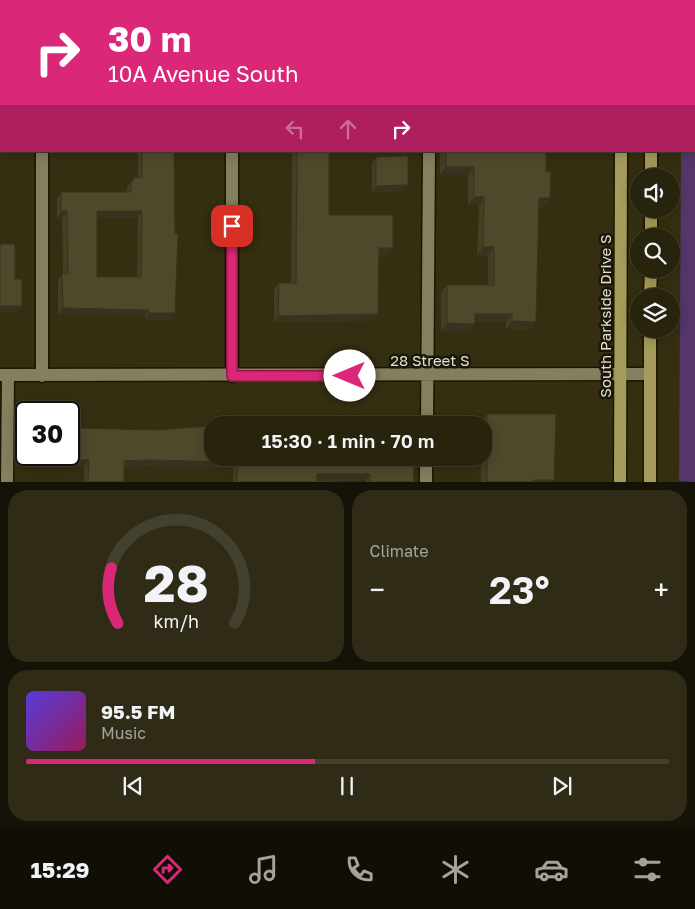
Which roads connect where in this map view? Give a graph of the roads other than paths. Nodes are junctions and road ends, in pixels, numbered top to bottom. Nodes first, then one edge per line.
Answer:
1 (42, 152) edge
2 (232, 152) edge
3 (429, 152) edge
4 (621, 152) edge
5 (651, 152) edge
6 (651, 168) edge
7 (650, 338) edge
8 (650, 374) junction
9 (4, 375) edge
10 (621, 375) junction
11 (42, 376) junction
12 (232, 376) junction
13 (428, 376) junction
14 (427, 416) edge
15 (426, 466) edge
16 (8, 482) edge
17 (426, 482) edge
18 (620, 482) edge
19 (650, 482) edge

1 - 11 street
2 - 12 street
3 - 13 street
4 - 10 main road, South Parkside Drive S
5 - 6 main road
7 - 8 main road
8 - 10 street, 28 Street S
8 - 19 main road
9 - 11 street, 28 Street S
9 - 16 street
10 - 13 street, 28 Street S
10 - 18 main road, South Parkside Drive S
11 - 12 street, 28 Street S
12 - 13 street, 28 Street S
13 - 14 street
15 - 17 street

